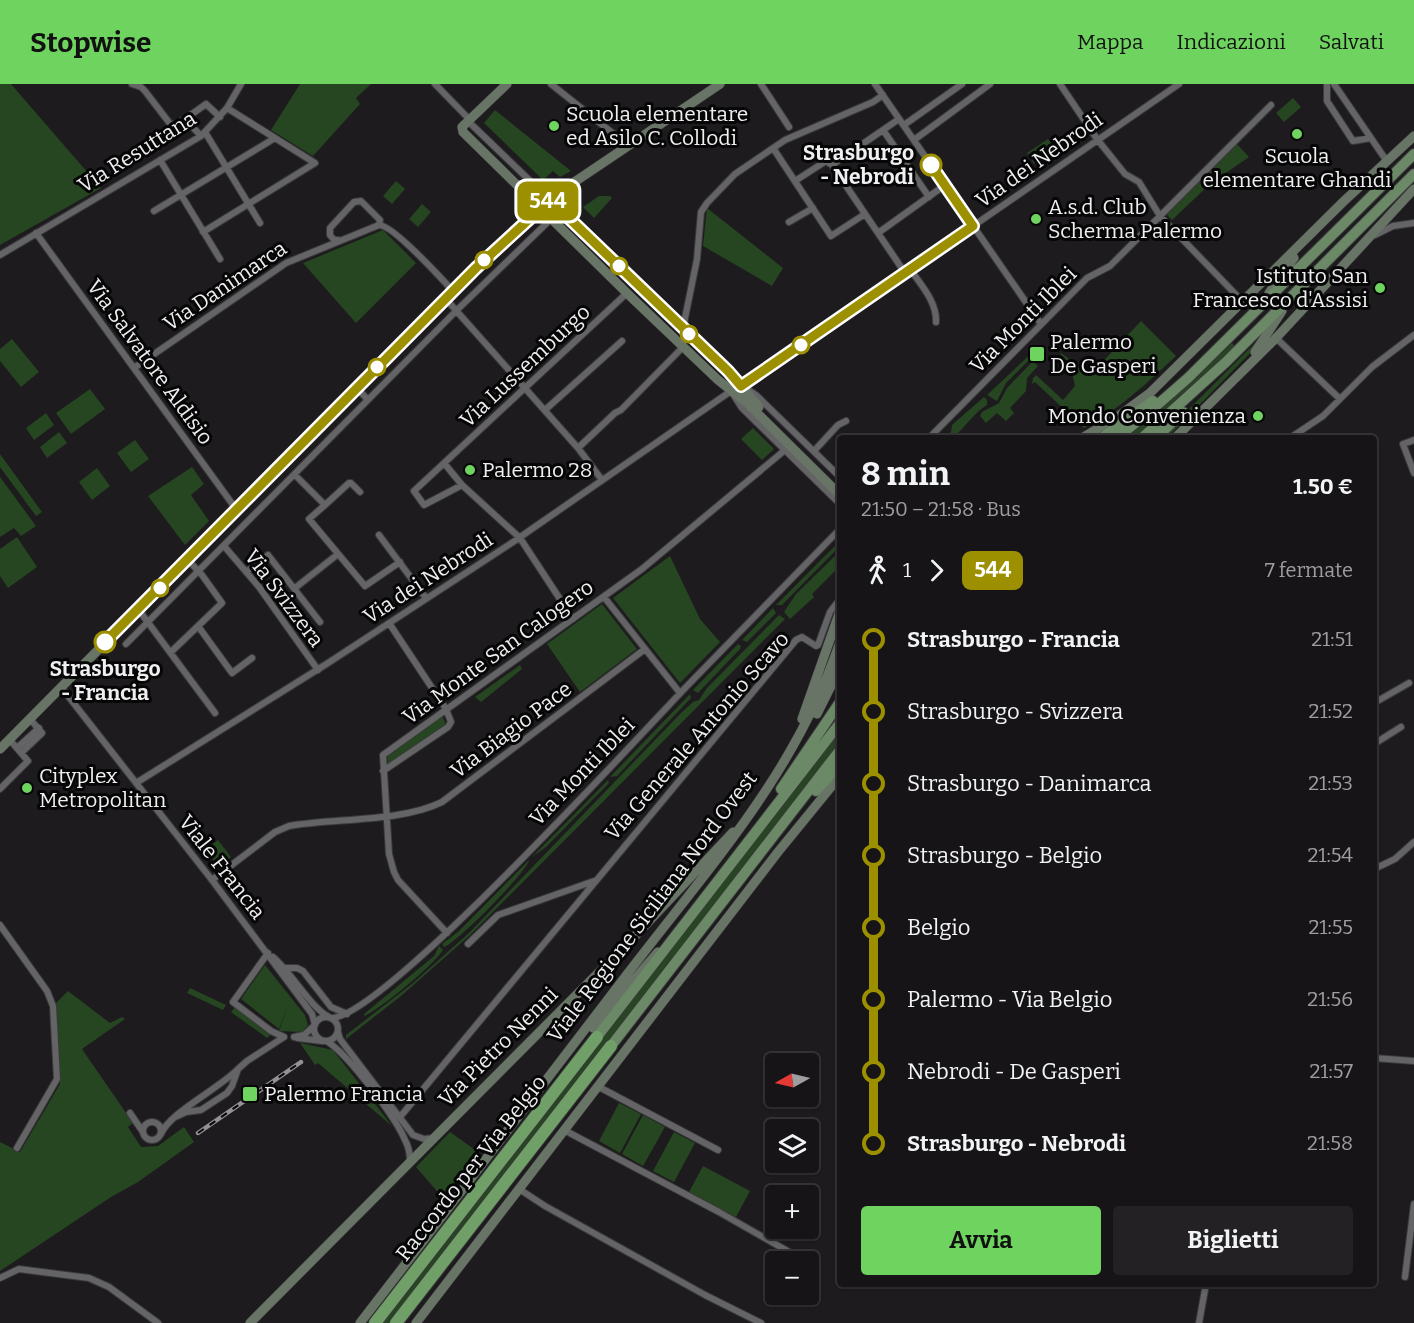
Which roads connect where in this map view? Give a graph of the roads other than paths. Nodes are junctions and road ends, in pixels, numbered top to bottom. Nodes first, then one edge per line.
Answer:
1 (132, 84) edge
2 (241, 84) edge
3 (435, 84) edge
4 (507, 84) edge
5 (551, 84) edge
6 (720, 84) edge
7 (760, 84) edge
8 (875, 84) edge
9 (962, 84) edge
10 (990, 84) edge
11 (1060, 84) edge
12 (1177, 84) edge
13 (1327, 84) edge
14 (1334, 84) edge
15 (883, 95) junction
16 (1271, 105) dead end
17 (227, 108) junction
18 (220, 117) junction
19 (185, 119) junction
20 (469, 119) junction
21 (899, 119) junction
22 (904, 125) junction
23 (789, 126) dead end
24 (883, 130) junction
25 (203, 134) junction
26 (1414, 136) edge
27 (275, 138) junction
28 (1371, 138) junction
29 (1097, 139) junction
30 (914, 140) junction
31 (625, 147) junction
32 (775, 151) dead end
33 (1414, 154) edge
34 (160, 160) junction
35 (1386, 160) junction
36 (832, 165) junction
37 (227, 168) junction
38 (1414, 174) edge
39 (795, 181) junction
40 (945, 185) junction
41 (1414, 189) edge
42 (181, 195) junction
43 (929, 197) junction
44 (550, 200) junction
45 (248, 204) junction
46 (540, 208) junction
47 (813, 208) junction
48 (154, 211) dead end
49 (865, 214) junction
50 (1160, 216) junction
51 (551, 219) junction
52 (789, 222) dead end
53 (260, 223) dead end
54 (1414, 223) edge
55 (379, 225) junction
56 (973, 226) junction
57 (203, 232) junction
58 (1314, 232) junction
59 (36, 233) junction
60 (878, 233) junction
61 (1371, 236) junction
62 (338, 240) junction
63 (0, 255) edge
64 (220, 259) dead end
65 (908, 271) junction
66 (1300, 288) junction
67 (453, 291) junction
68 (627, 293) junction
69 (648, 295) junction
70 (445, 298) junction
71 (1243, 302) junction
72 (639, 305) junction
73 (1259, 306) junction
74 (457, 310) junction
75 (664, 311) junction
76 (655, 320) junction
77 (936, 322) dead end
78 (1041, 324) junction
79 (683, 328) junction
80 (1414, 335) edge
81 (1276, 338) junction
82 (622, 341) dead end
83 (683, 347) junction
84 (1226, 362) junction
85 (134, 368) junction
86 (1235, 377) junction
87 (1188, 378) junction
88 (741, 386) junction
89 (357, 388) junction
90 (525, 388) junction
91 (731, 391) junction
92 (1340, 399) junction
93 (368, 400) junction
94 (749, 401) junction
95 (545, 410) junction
96 (1120, 415) junction
97 (846, 421) dead end
98 (1101, 433) edge
99 (932, 435) edge
100 (1094, 435) edge
101 (1121, 435) edge
102 (1145, 435) edge
103 (1159, 435) edge
104 (1178, 435) edge
105 (1294, 435) edge
106 (1414, 440) edge
107 (578, 448) junction
108 (784, 450) junction
109 (814, 451) junction
110 (444, 463) junction
111 (1414, 473) edge
112 (837, 474) edge
113 (295, 475) junction
114 (602, 480) junction
115 (837, 483) edge
116 (462, 485) junction
117 (360, 492) dead end
118 (837, 492) edge
119 (837, 501) edge
120 (325, 505) junction
121 (236, 509) junction
122 (837, 532) edge
123 (379, 535) dead end
124 (520, 537) junction
125 (224, 546) junction
126 (338, 554) junction
127 (188, 560) junction
128 (400, 562) junction
129 (199, 571) junction
130 (246, 572) junction
131 (295, 588) junction
132 (604, 597) junction
133 (426, 598) junction
134 (837, 603) edge
135 (138, 609) junction
136 (573, 619) junction
137 (837, 621) edge
138 (148, 622) junction
139 (320, 622) dead end
140 (389, 623) junction
141 (198, 626) junction
142 (126, 644) dead end
143 (645, 649) junction
144 (837, 650) edge
145 (171, 652) junction
146 (252, 658) dead end
147 (318, 670) junction
148 (837, 674) edge
149 (1408, 683) dead end
150 (61, 687) junction
151 (680, 693) junction
152 (1377, 701) edge
153 (837, 706) edge
154 (446, 710) junction
155 (215, 712) dead end
156 (30, 719) junction
157 (837, 727) edge
158 (1401, 727) dead end
159 (9, 739) junction
160 (1377, 742) edge
161 (792, 746) junction
162 (0, 749) edge
163 (19, 751) junction
164 (837, 754) edge
165 (837, 767) edge
166 (383, 771) junction
167 (776, 776) junction
168 (837, 781) edge
169 (136, 783) junction
170 (0, 789) edge
171 (758, 803) junction
172 (387, 815) junction
173 (1414, 842) edge
174 (1377, 868) edge
175 (723, 875) junction
176 (212, 880) junction
177 (595, 881) junction
178 (736, 885) junction
179 (691, 917) junction
180 (0, 925) edge
181 (645, 925) junction
182 (660, 932) junction
183 (447, 933) junction
184 (468, 944) dead end
185 (268, 953) junction
186 (286, 968) junction
187 (348, 1014) junction
188 (330, 1017) junction
189 (315, 1025) junction
190 (338, 1032) junction
191 (284, 1037) junction
192 (294, 1037) junction
193 (597, 1037) joint
194 (325, 1041) junction
195 (611, 1046) joint
196 (563, 1058) junction
197 (1377, 1058) edge
198 (1414, 1061) edge
199 (238, 1069) junction
200 (598, 1087) junction
201 (130, 1113) dead end
202 (176, 1117) junction
203 (400, 1117) junction
204 (169, 1121) junction
205 (155, 1123) junction
206 (145, 1129) junction
207 (564, 1130) junction
208 (161, 1134) junction
209 (413, 1135) junction
210 (435, 1137) junction
211 (406, 1141) junction
212 (17, 1148) dead end
213 (421, 1150) junction
214 (718, 1150) dead end
215 (410, 1162) junction
216 (519, 1189) junction
217 (1414, 1204) edge
218 (787, 1251) edge
219 (1405, 1277) dead end
220 (0, 1278) edge
221 (1205, 1287) edge
222 (158, 1323) edge
223 (250, 1323) edge
224 (360, 1323) edge
225 (375, 1323) edge
226 (396, 1323) edge
227 (416, 1323) edge
228 (760, 1323) edge
229 (1199, 1323) edge

1 - 19 street
2 - 17 street, Via Resuttana
3 - 20 street
4 - 20 street
5 - 31 street
6 - 31 street
7 - 23 street
8 - 15 street
9 - 22 street
10 - 30 street
11 - 29 street
12 - 29 street, Via dei Nebrodi
13 - 28 street
14 - 28 street
15 - 21 street
15 - 79 street
16 - 50 street, Via Monti Iblei
17 - 18 street, Via Resuttana
17 - 27 street
18 - 19 street
18 - 25 street, Via Resuttana
19 - 25 street
20 - 44 street
20 - 46 street
21 - 22 street
21 - 24 street
22 - 30 street
24 - 36 street
24 - 43 street
25 - 34 street, Via Resuttana
25 - 37 street
26 - 35 street
27 - 37 street
27 - 45 street
28 - 35 street
29 - 50 street
29 - 56 street, Via dei Nebrodi
30 - 40 street
31 - 44 street
32 - 39 street
33 - 73 main road
34 - 42 street
34 - 59 street, Via Resuttana
35 - 58 street
36 - 39 street
36 - 49 street
37 - 42 street
37 - 45 street
38 - 66 main road
39 - 47 street
40 - 43 street
40 - 56 street
41 - 61 street
42 - 48 street
42 - 57 street
43 - 60 street
44 - 46 street
44 - 51 street
44 - 69 street
45 - 53 street
45 - 57 street
46 - 51 street
46 - 67 street
47 - 49 street
47 - 52 street
49 - 60 street
50 - 71 street
50 - 78 street, Via Monti Iblei
51 - 68 street
51 - 74 street
54 - 61 street
55 - 62 street, Via Danimarca
55 - 62 street
55 - 67 street
56 - 65 street, Via dei Nebrodi
56 - 78 street
57 - 64 street
58 - 71 street
58 - 73 street
59 - 63 street, Via Resuttana
59 - 85 street, Via Salvatore Aldisio
60 - 65 street
61 - 81 street
62 - 85 street, Via Danimarca
65 - 77 street
65 - 88 street, Via dei Nebrodi
66 - 84 main road
66 - 86 street
67 - 70 street
68 - 72 street
68 - 90 street, Via Lussemburgo
69 - 72 street
69 - 75 street
70 - 74 street
70 - 89 street
71 - 96 street
72 - 76 street
73 - 87 main road
74 - 90 street
74 - 93 street
75 - 76 street
75 - 79 street
76 - 83 street
78 - 99 street, Via Monti Iblei
79 - 88 street
80 - 92 street
81 - 86 street
81 - 92 street
82 - 95 street
83 - 91 street
83 - 107 street
84 - 102 main road
84 - 103 main road
85 - 121 street, Via Salvatore Aldisio
86 - 104 street
87 - 98 main road
87 - 101 main road
88 - 94 street
88 - 109 street
89 - 93 street
89 - 121 street
90 - 95 street
90 - 110 street, Via Lussemburgo
91 - 94 street
91 - 108 street
91 - 114 street, Via dei Nebrodi
92 - 105 street
93 - 113 street
94 - 115 street
94 - 118 street
95 - 107 street
96 - 98 street
96 - 100 street
97 - 109 street
106 - 111 street
107 - 114 street
108 - 119 street
108 - 132 street, Via Monte San Calogero
109 - 112 street
110 - 116 street
110 - 116 street, Via Lussemburgo
113 - 120 street
113 - 125 street
114 - 124 street, Via dei Nebrodi
116 - 124 street
117 - 120 street
120 - 126 street
121 - 127 street
122 - 151 street, Via Monti Iblei
123 - 128 street
124 - 133 street, Via dei Nebrodi
124 - 136 street
125 - 129 street
125 - 130 street, Via Svizzera
126 - 128 street
126 - 131 street
127 - 129 street
127 - 135 street
128 - 133 street
129 - 138 street
129 - 141 street
130 - 131 street
130 - 147 street, Via Svizzera
131 - 139 street
132 - 136 street, Via Monte San Calogero
132 - 143 street
133 - 140 street, Via dei Nebrodi
134 - 177 street, Via Generale Antonio Scavo
135 - 138 street
135 - 150 street
136 - 154 street, Via Monte San Calogero
137 - 161 street
138 - 142 street
138 - 145 street
140 - 147 street, Via dei Nebrodi
140 - 154 street
141 - 145 street
141 - 146 street
143 - 151 street
143 - 172 street, Via Biagio Pace
144 - 161 street, Viale Regione Siciliana Nord Ovest
145 - 155 street
147 - 169 street, Via dei Nebrodi
148 - 167 street
149 - 152 street
150 - 156 street
150 - 169 street, Viale Francia
151 - 183 street, Via Monti Iblei
153 - 175 main road
154 - 166 street, Via Monte San Calogero
154 - 166 street
156 - 159 street
156 - 163 street
157 - 175 main road, Viale Regione Siciliana Nord Ovest
158 - 160 street
159 - 162 street
159 - 163 street
161 - 167 street, Viale Regione Siciliana Nord Ovest
163 - 170 street
164 - 178 main road
165 - 178 main road
166 - 172 street
167 - 171 street, Viale Regione Siciliana Nord Ovest
168 - 200 street
169 - 176 street, Viale Francia
171 - 181 street, Via Pietro Nenni
171 - 182 street, Viale Regione Siciliana Nord Ovest
172 - 176 street, Via Biagio Pace
172 - 183 street
173 - 174 street
175 - 179 main road, Viale Regione Siciliana Nord Ovest
176 - 185 street, Viale Francia
177 - 184 street
177 - 203 street, Via Generale Antonio Scavo
178 - 195 main road
179 - 193 main road, Viale Regione Siciliana Nord Ovest
179 - 196 street
180 - 212 street
181 - 182 street
181 - 210 street, Via Pietro Nenni
182 - 196 street, Viale Regione Siciliana Nord Ovest
183 - 187 street, Via Monti Iblei
185 - 186 street, Viale Francia
185 - 189 street, Viale Francia
185 - 191 street
186 - 187 street
186 - 188 street, Viale Francia
187 - 188 street, Via Monti Iblei
188 - 189 street
188 - 190 street
189 - 192 street
189 - 194 street
190 - 194 street
190 - 203 street
191 - 192 street
191 - 199 street
192 - 194 street
193 - 225 highway, Raccordo per Via Belgio
194 - 211 street
195 - 226 highway, Raccordo per Via Belgio
196 - 224 street, Viale Regione Siciliana Nord Ovest
197 - 198 street
199 - 202 street
199 - 202 street
200 - 207 street
200 - 214 street
201 - 206 street
202 - 204 street
203 - 209 street
204 - 205 street
204 - 208 street
205 - 206 street
205 - 208 street
206 - 208 street
207 - 216 street
207 - 218 street
209 - 210 street
209 - 213 street
210 - 213 street, Via Pietro Nenni
211 - 213 street
211 - 215 street
213 - 215 street, Via Pietro Nenni
215 - 223 street, Via Pietro Nenni
216 - 227 street
216 - 228 street
217 - 219 street
220 - 222 street
221 - 229 street

